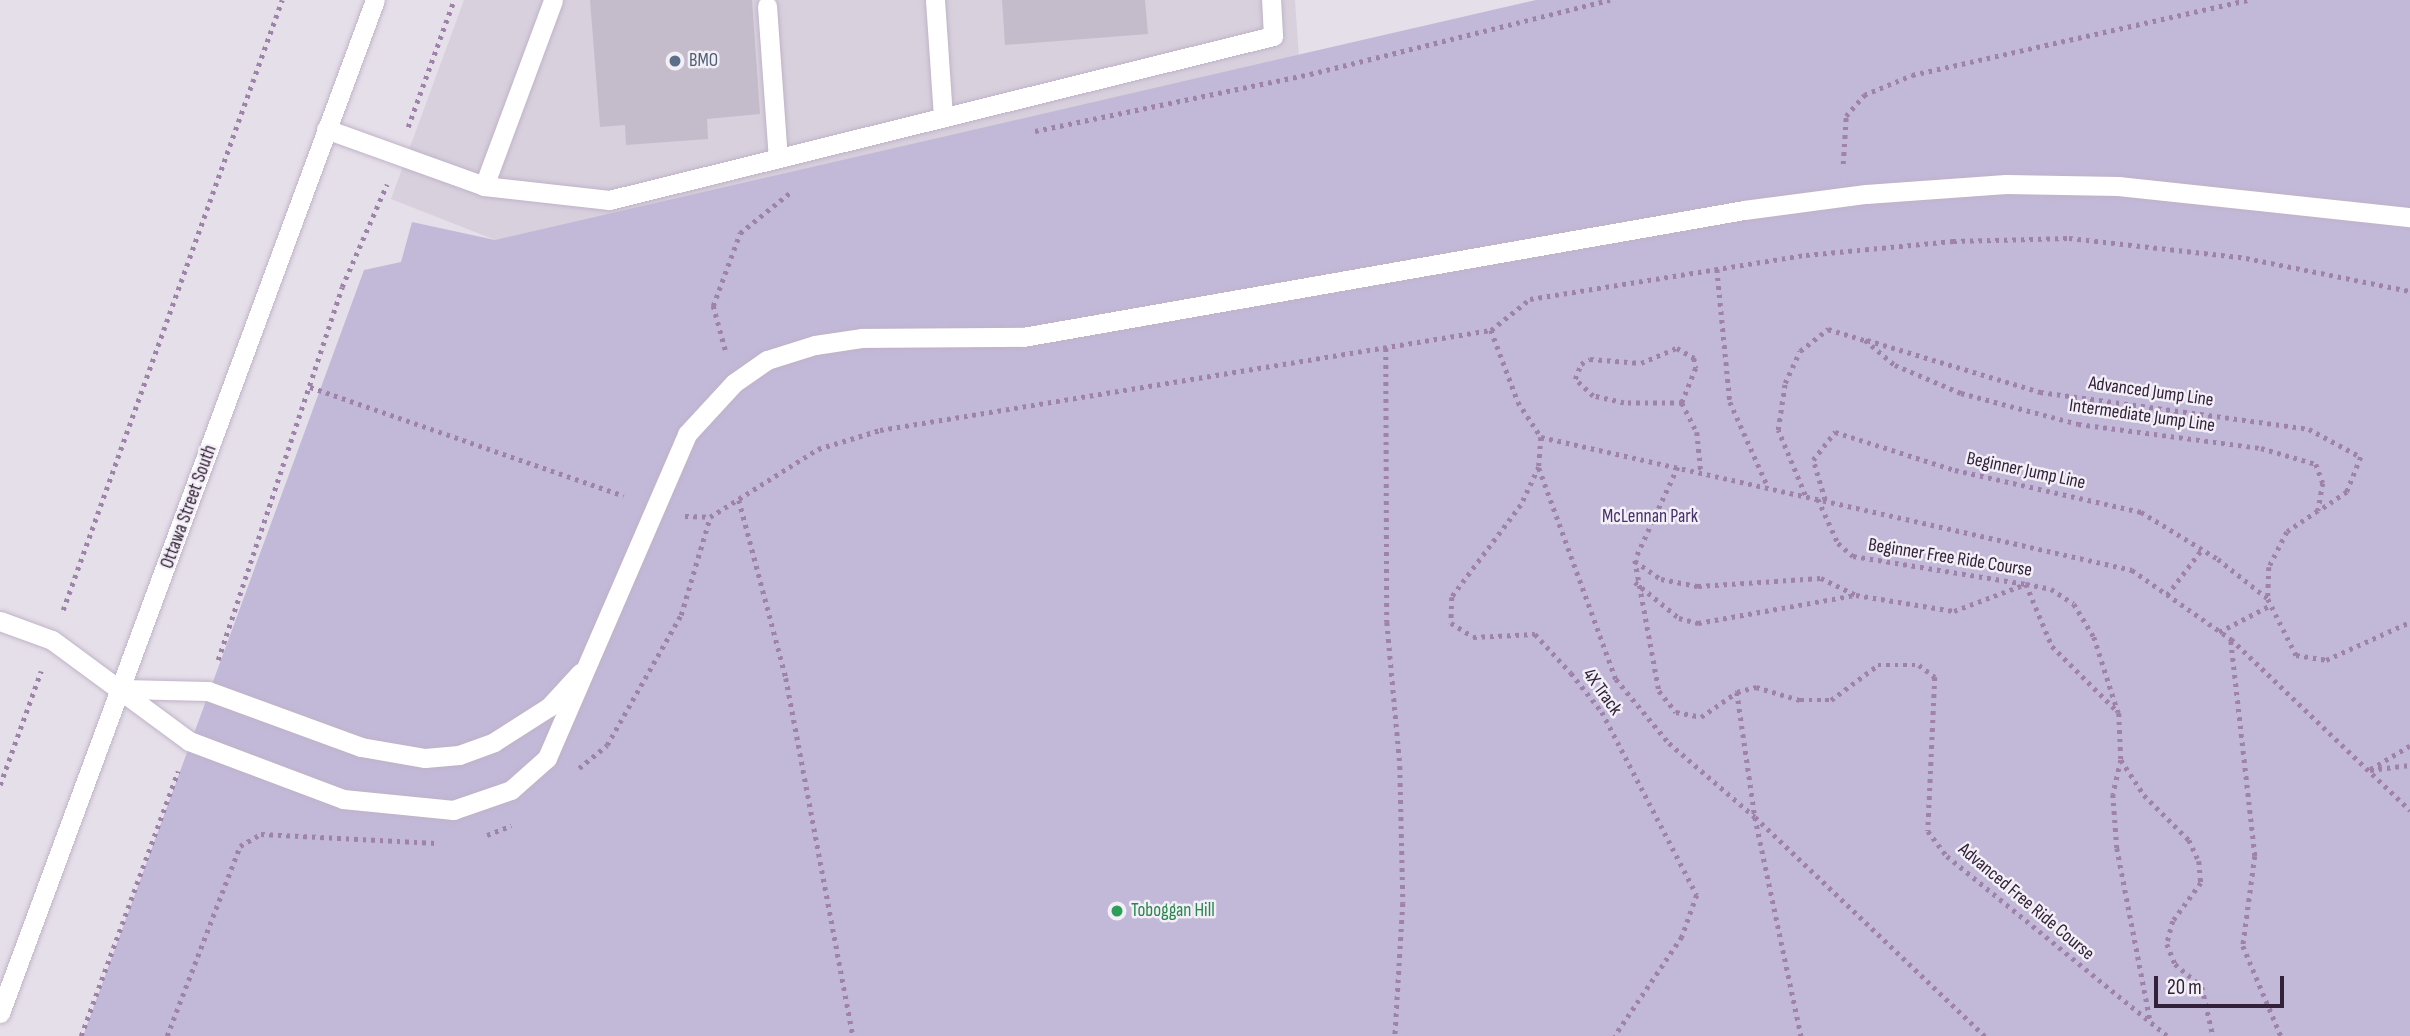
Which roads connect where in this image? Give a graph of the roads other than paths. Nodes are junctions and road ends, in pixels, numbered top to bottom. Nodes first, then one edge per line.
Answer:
1 (375, 0) edge
2 (553, 0) edge
3 (935, 0) edge
4 (1271, 0) edge
5 (768, 6) dead end
6 (943, 117) junction
7 (326, 129) junction
8 (778, 158) junction
9 (485, 186) junction
10 (2410, 217) edge
11 (0, 621) edge
12 (592, 657) junction
13 (123, 689) junction
14 (0, 1013) edge

1 - 7 main road, Ottawa Street South
2 - 9 main road
3 - 6 main road
4 - 6 main road
5 - 8 main road
6 - 8 main road
7 - 9 main road
7 - 13 main road, Ottawa Street South
8 - 9 main road
10 - 12 main road
11 - 13 main road
12 - 13 main road
12 - 13 main road
13 - 14 main road, Ottawa Street South

